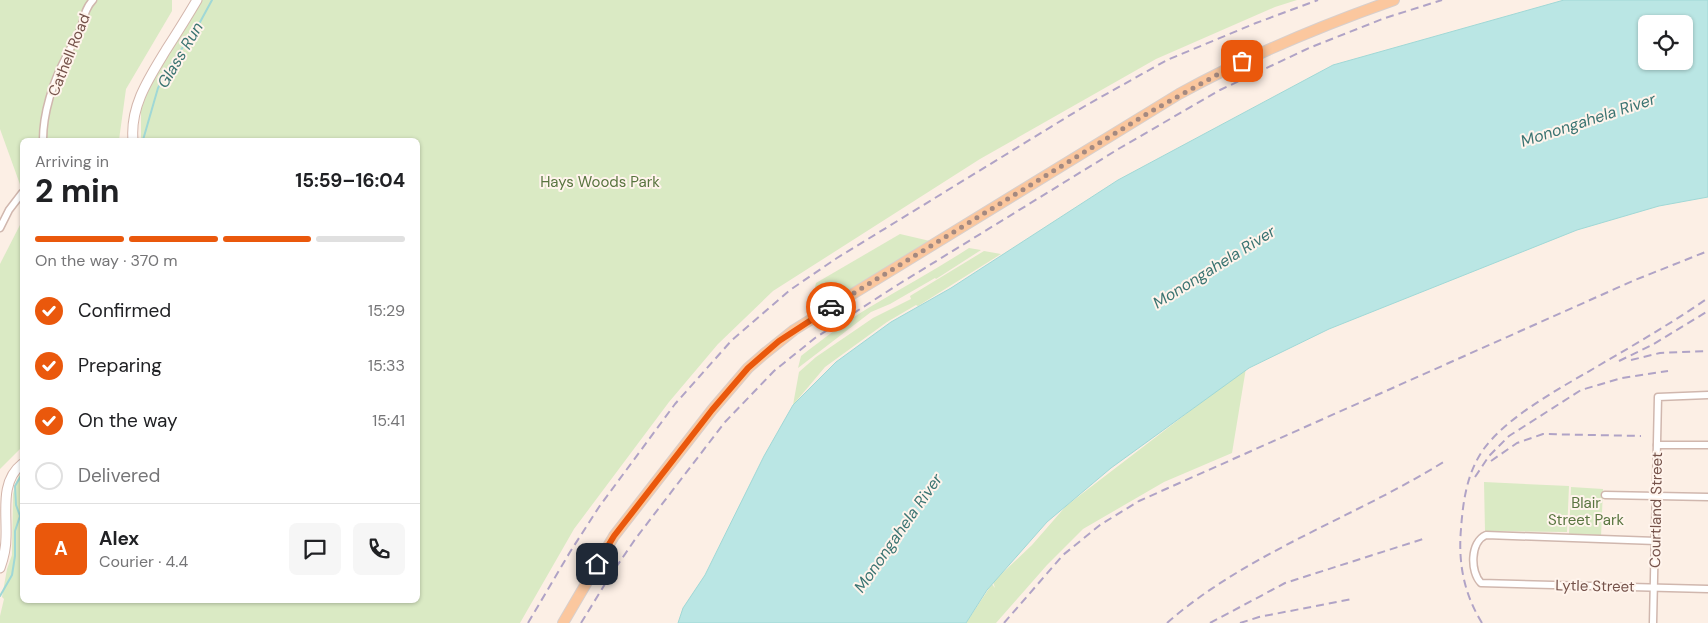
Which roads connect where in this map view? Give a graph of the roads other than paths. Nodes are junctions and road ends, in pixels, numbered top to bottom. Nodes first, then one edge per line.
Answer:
1 (93, 0) edge
2 (197, 0) edge
3 (1394, 0) edge
4 (43, 138) edge
5 (133, 138) edge
6 (20, 196) edge
7 (0, 228) edge
8 (1708, 396) edge
9 (1657, 445) junction
10 (1708, 445) edge
11 (20, 466) edge
12 (1606, 495) dead end
13 (1657, 496) junction
14 (1708, 497) edge
15 (1656, 541) junction
16 (0, 568) edge
17 (1654, 587) junction
18 (1708, 589) edge
19 (563, 623) edge
20 (1653, 623) edge

1 - 4 street, Cathell Road
2 - 5 main road
3 - 19 main road
6 - 7 street
8 - 9 street, Courtland Street
9 - 10 street
9 - 13 street, Courtland Street
11 - 16 main road
12 - 13 street
13 - 14 street
13 - 15 street, Courtland Street
15 - 17 street, Courtland Street
15 - 17 street, Lytle Street
17 - 18 street, Lytle Street
17 - 20 street, Courtland Street

